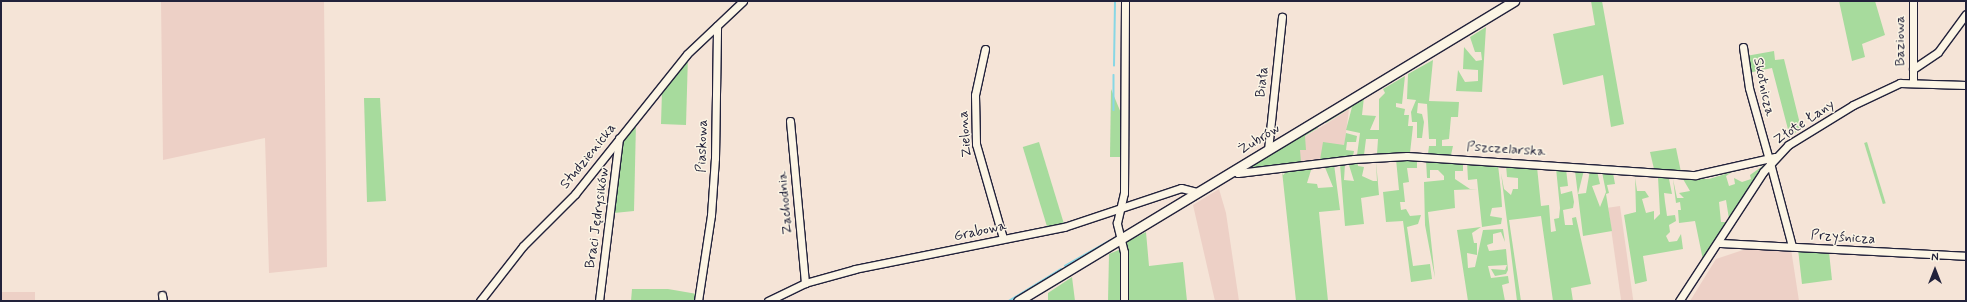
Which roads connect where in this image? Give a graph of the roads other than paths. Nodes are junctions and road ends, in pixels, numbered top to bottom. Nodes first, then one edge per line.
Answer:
1 (743, 1) edge
2 (1125, 1) edge
3 (1514, 1) edge
4 (1913, 1) edge
5 (1966, 14) edge
6 (1282, 17) dead end
7 (717, 26) junction
8 (1743, 47) dead end
9 (985, 49) dead end
10 (1913, 69) junction
11 (1913, 81) junction
12 (1966, 85) edge
13 (790, 121) dead end
14 (619, 138) junction
15 (1268, 150) junction
16 (1771, 158) junction
17 (1234, 171) junction
18 (1197, 192) junction
19 (1122, 208) junction
20 (1003, 238) junction
21 (1121, 239) junction
22 (1719, 243) junction
23 (1792, 246) junction
24 (1966, 256) edge
25 (805, 283) junction
26 (480, 301) edge
27 (599, 301) edge
28 (698, 301) edge
29 (768, 301) edge
30 (1018, 301) edge
31 (1124, 301) edge
32 (1679, 301) edge

1 - 7 street
2 - 19 street
3 - 15 main road, Żubrów
4 - 10 street, Baziowa
5 - 10 street
6 - 15 street, Biała
7 - 14 street, Studzienicka
7 - 28 street, Piaskowa
8 - 16 street, Skotnicza
9 - 20 street, Zielona
10 - 11 street, Baziowa
11 - 12 street, Złote Łany
11 - 16 street, Złote Łany
13 - 25 street, Zachodnia
14 - 26 street, Studzienicka
14 - 27 street, Braci Jędrysików
15 - 17 main road, Żubrów
16 - 17 street, Pszczelarska
16 - 22 street, Złote Łany
16 - 23 street, Skotnicza
17 - 18 main road, Żubrów
18 - 19 street, Grabowa
18 - 21 main road, Żubrów
19 - 20 street, Grabowa
19 - 21 street
20 - 25 street, Grabowa
21 - 30 main road, Żubrów
21 - 31 street
22 - 23 street, Przyśnicza
22 - 32 street, Złote Łany
23 - 24 street, Przyśnicza
25 - 29 street, Grabowa

